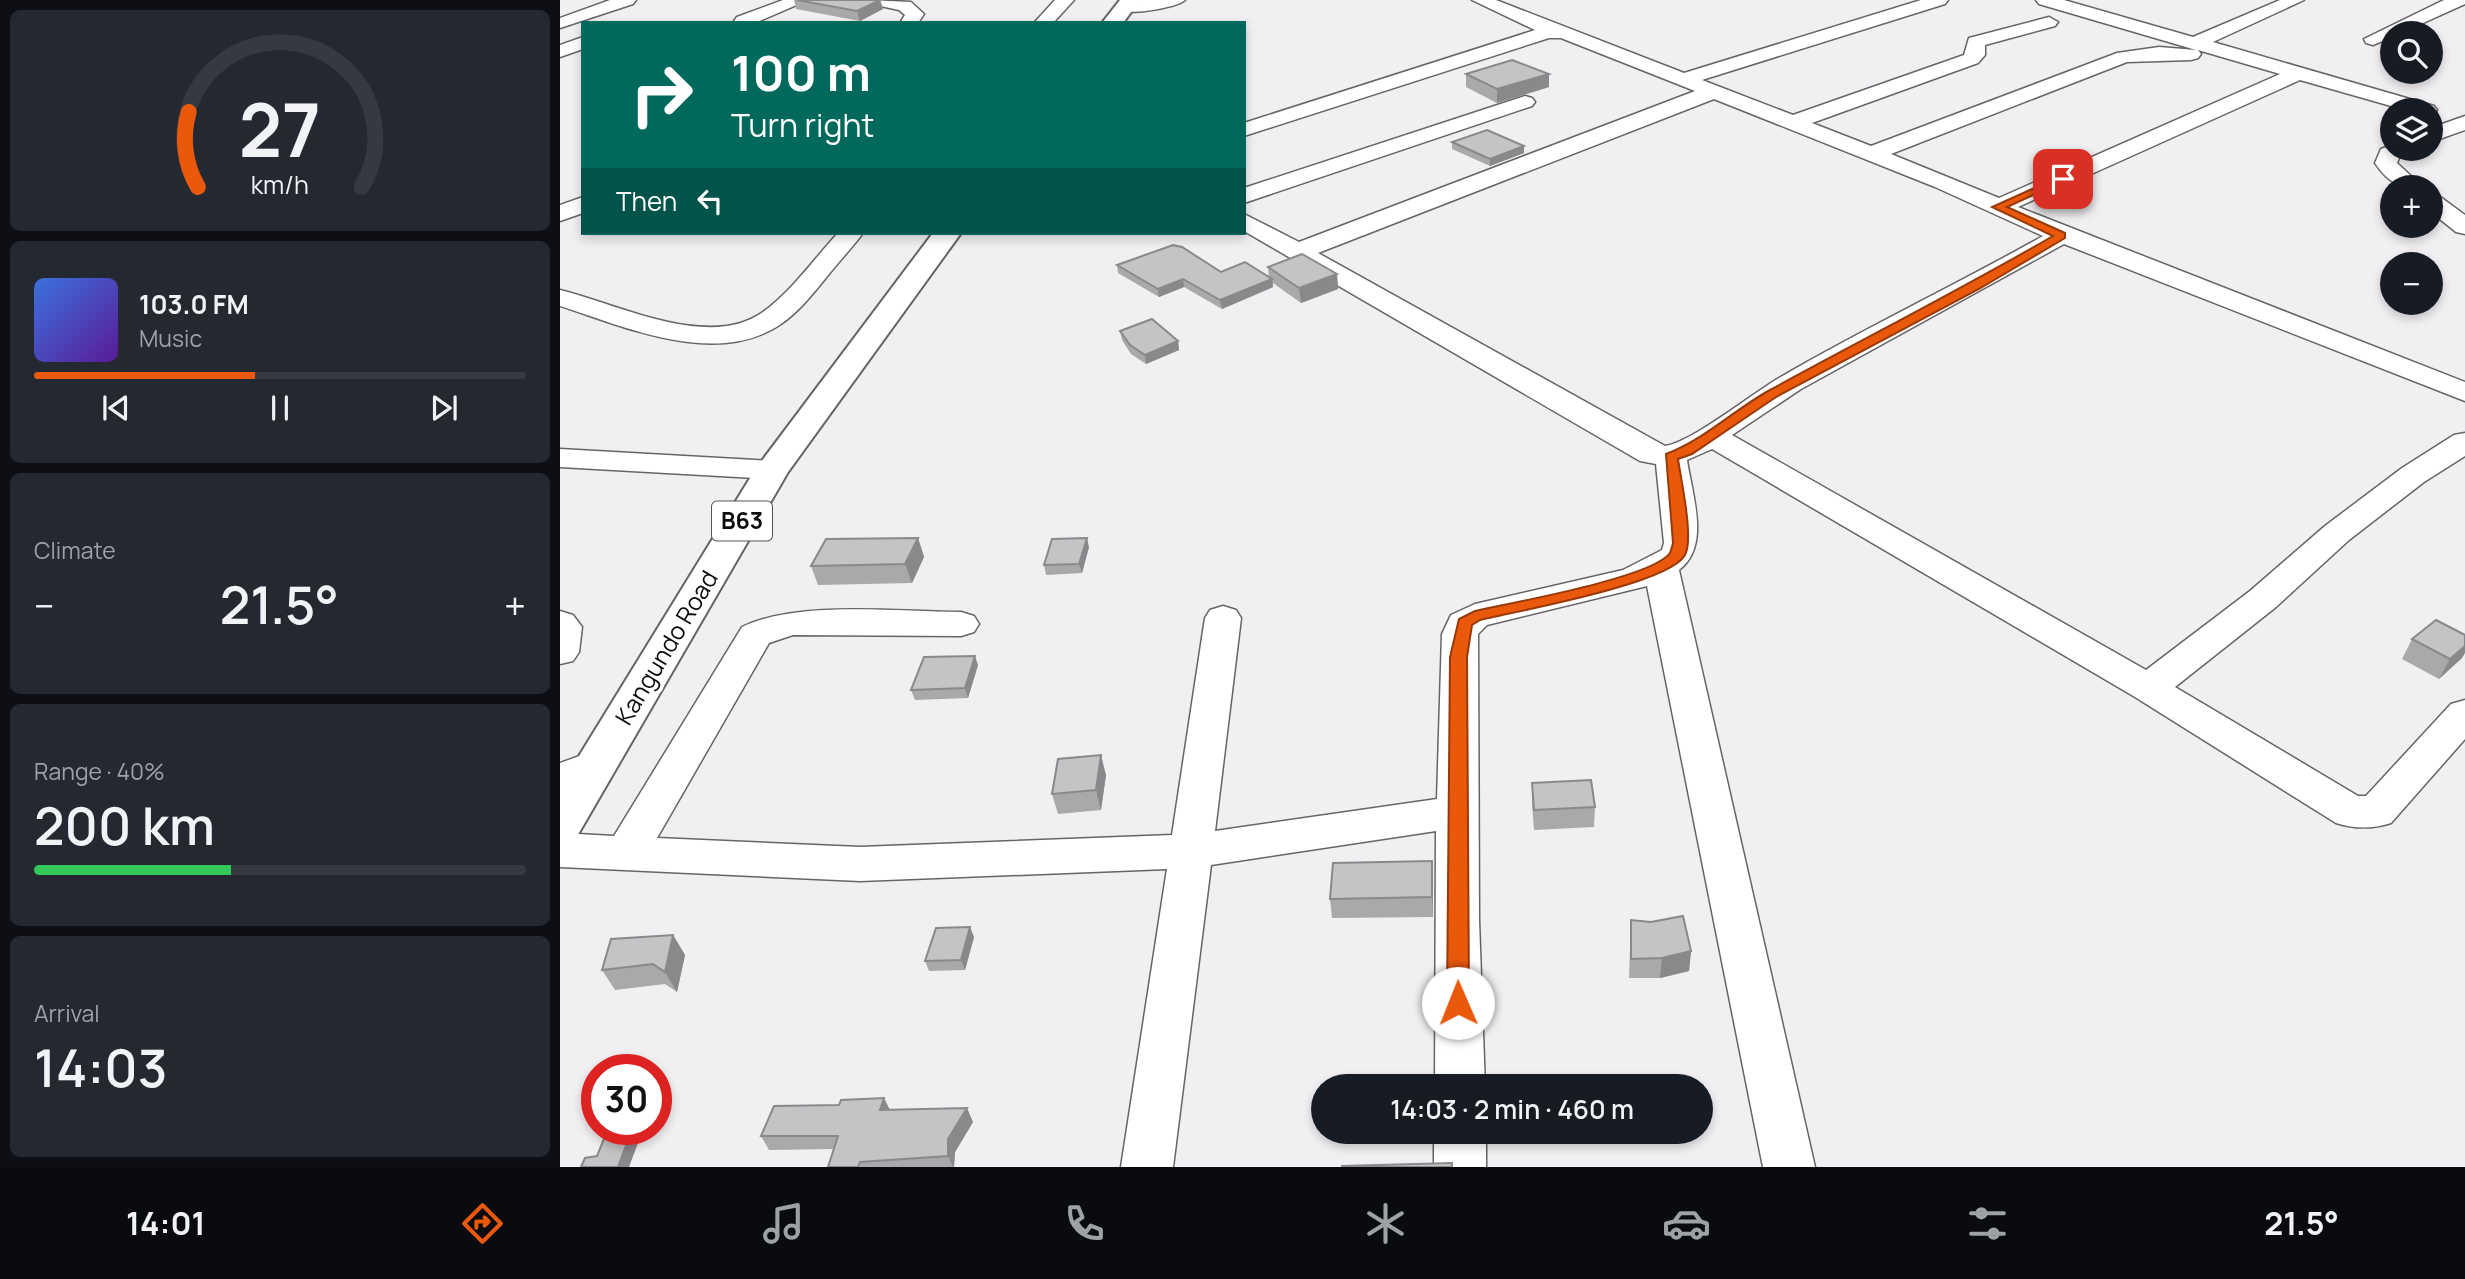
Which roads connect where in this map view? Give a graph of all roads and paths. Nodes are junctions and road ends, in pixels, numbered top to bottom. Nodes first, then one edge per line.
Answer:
1 (627, 0) edge
2 (799, 0) edge
3 (877, 0) edge
4 (1065, 0) edge
5 (1176, 0) edge
6 (1481, 0) edge
7 (1532, 0) edge
8 (1940, 0) edge
9 (2045, 0) edge
10 (2295, 0) edge
11 (2459, 0) edge
12 (2245, 3) dead end
13 (1502, 8) junction
14 (1122, 10) edge
15 (2272, 10) junction
16 (743, 21) edge
17 (910, 21) edge
18 (1045, 21) edge
19 (562, 22) edge
20 (2049, 22) dead end
21 (581, 26) edge
22 (1555, 31) junction
23 (2373, 39) dead end
24 (2194, 43) junction
25 (581, 45) edge
26 (560, 51) edge
27 (2236, 55) junction
28 (2299, 73) junction
29 (1685, 79) junction
30 (1715, 91) junction
31 (2385, 98) edge
32 (1525, 102) dead end
33 (2443, 115) edge
34 (1792, 122) junction
35 (2465, 122) edge
36 (1246, 129) edge
37 (2443, 131) edge
38 (1870, 154) junction
39 (2387, 161) edge
40 (2396, 175) edge
41 (1246, 195) edge
42 (581, 205) edge
43 (1998, 207) junction
44 (2443, 210) edge
45 (560, 214) edge
46 (1246, 222) edge
47 (2465, 227) edge
48 (849, 235) edge
49 (946, 235) edge
50 (2062, 235) junction
51 (1299, 251) junction
52 (560, 298) edge
53 (2465, 392) edge
54 (1709, 435) junction
55 (2465, 442) edge
56 (1671, 457) junction
57 (560, 458) edge
58 (772, 470) junction
59 (1661, 567) junction
60 (1223, 618) dead end
61 (560, 623) edge
62 (961, 624) dead end
63 (560, 652) edge
64 (2148, 688) junction
65 (2465, 714) edge
66 (578, 772) edge
67 (1459, 812) junction
68 (560, 826) edge
69 (560, 850) edge
70 (627, 851) junction
71 (1192, 851) junction
72 (1460, 1074) edge
73 (1460, 1144) edge
74 (1147, 1167) edge
75 (1460, 1167) edge
76 (1789, 1167) edge

1 - 19 street
2 - 16 street
3 - 17 street
4 - 18 street
5 - 14 street
6 - 13 street
7 - 13 street
8 - 29 street
9 - 24 street
10 - 15 street
11 - 23 street
12 - 15 street
13 - 22 street
15 - 24 street
19 - 21 street
20 - 34 street
22 - 29 street
22 - 36 street
24 - 27 street
25 - 26 street
27 - 28 street
27 - 38 street
28 - 31 street
28 - 43 street
29 - 30 street
30 - 34 street
30 - 51 street
32 - 41 street
33 - 35 street
34 - 38 street
35 - 37 street
38 - 43 street
39 - 40 street
42 - 45 street
43 - 50 street
44 - 47 street
46 - 51 street
48 - 52 street
49 - 58 highway, Kangundo Road / B63
50 - 53 street
50 - 54 street
51 - 56 street
54 - 56 street
54 - 64 street
55 - 64 street
56 - 59 street
57 - 58 street
58 - 66 highway, Kangundo Road / B63
59 - 67 street
59 - 76 street
60 - 71 street
61 - 63 street
62 - 70 street
64 - 65 street
66 - 68 highway, Kangundo Road / B63
67 - 71 street
67 - 72 street
69 - 70 street
70 - 71 street
71 - 74 street
73 - 75 street

